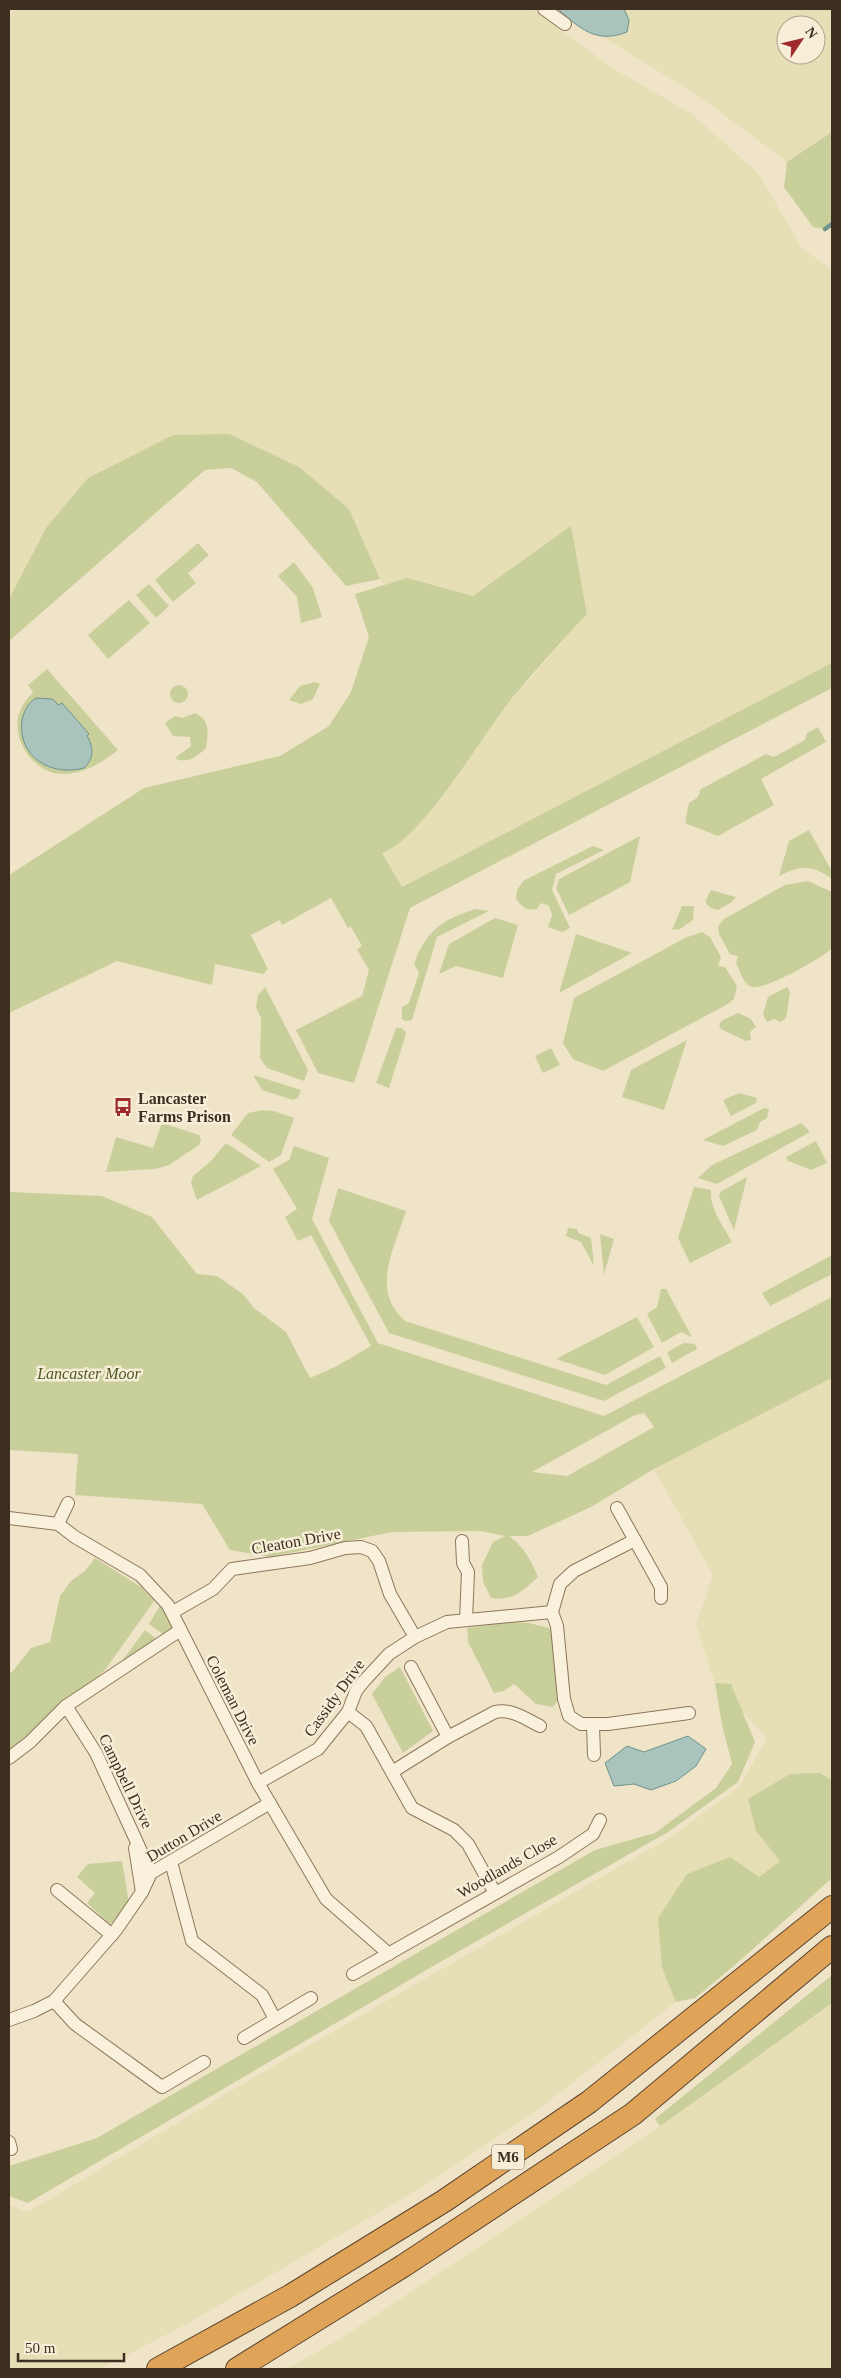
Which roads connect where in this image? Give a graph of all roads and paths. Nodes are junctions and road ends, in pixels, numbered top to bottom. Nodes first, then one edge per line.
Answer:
1 (544, 9) edge
2 (566, 24) dead end
3 (68, 1503) dead end
4 (616, 1508) dead end
5 (9, 1518) edge
6 (58, 1524) junction
7 (634, 1540) junction
8 (462, 1541) dead end
9 (661, 1598) dead end
10 (173, 1612) junction
11 (552, 1612) junction
12 (466, 1620) junction
13 (179, 1631) junction
14 (415, 1637) junction
15 (411, 1667) dead end
16 (66, 1706) junction
17 (348, 1712) junction
18 (688, 1713) dead end
19 (593, 1725) junction
20 (540, 1726) dead end
21 (448, 1737) junction
22 (594, 1755) dead end
23 (9, 1758) edge
24 (392, 1772) junction
25 (258, 1783) junction
26 (270, 1804) junction
27 (600, 1820) dead end
28 (133, 1830) junction
29 (171, 1862) junction
30 (151, 1873) junction
31 (57, 1890) dead end
32 (142, 1892) junction
33 (495, 1894) junction
34 (832, 1907) edge
35 (112, 1935) junction
36 (832, 1947) edge
37 (389, 1954) junction
38 (353, 1974) dead end
39 (311, 1998) dead end
40 (54, 2001) junction
41 (275, 2019) junction
42 (9, 2020) edge
43 (244, 2038) dead end
44 (204, 2062) dead end
45 (158, 2369) edge
46 (236, 2369) edge

1 - 2 street
3 - 6 street
4 - 7 street
5 - 6 street, Coleman Drive
6 - 10 street, Coleman Drive
7 - 9 street
7 - 11 street
8 - 12 street
10 - 13 street, Coleman Drive
10 - 14 street, Cleaton Drive
11 - 12 street, Cassidy Drive
11 - 19 street
12 - 14 street, Cassidy Drive
13 - 16 street
13 - 25 street, Coleman Drive
14 - 17 street, Cassidy Drive
15 - 21 street
16 - 23 street
16 - 28 street, Campbell Drive
17 - 24 street
17 - 25 street, Cassidy Drive
18 - 19 street
19 - 22 street
20 - 21 street
21 - 24 street
24 - 33 street
25 - 26 street, Coleman Drive
26 - 29 street, Dutton Drive
26 - 37 street, Coleman Drive
27 - 33 street, Woodlands Close
28 - 30 street, Campbell Drive
28 - 32 street
29 - 30 street, Dutton Drive
29 - 41 street
30 - 32 street, Dutton Drive
31 - 35 street
32 - 35 street, Dutton Drive
33 - 37 street, Woodlands Close
34 - 45 highway, M6
35 - 40 street, Dutton Drive
36 - 46 highway, M6
37 - 38 street
39 - 41 street
40 - 42 street, Dutton Drive
40 - 44 street
41 - 43 street

